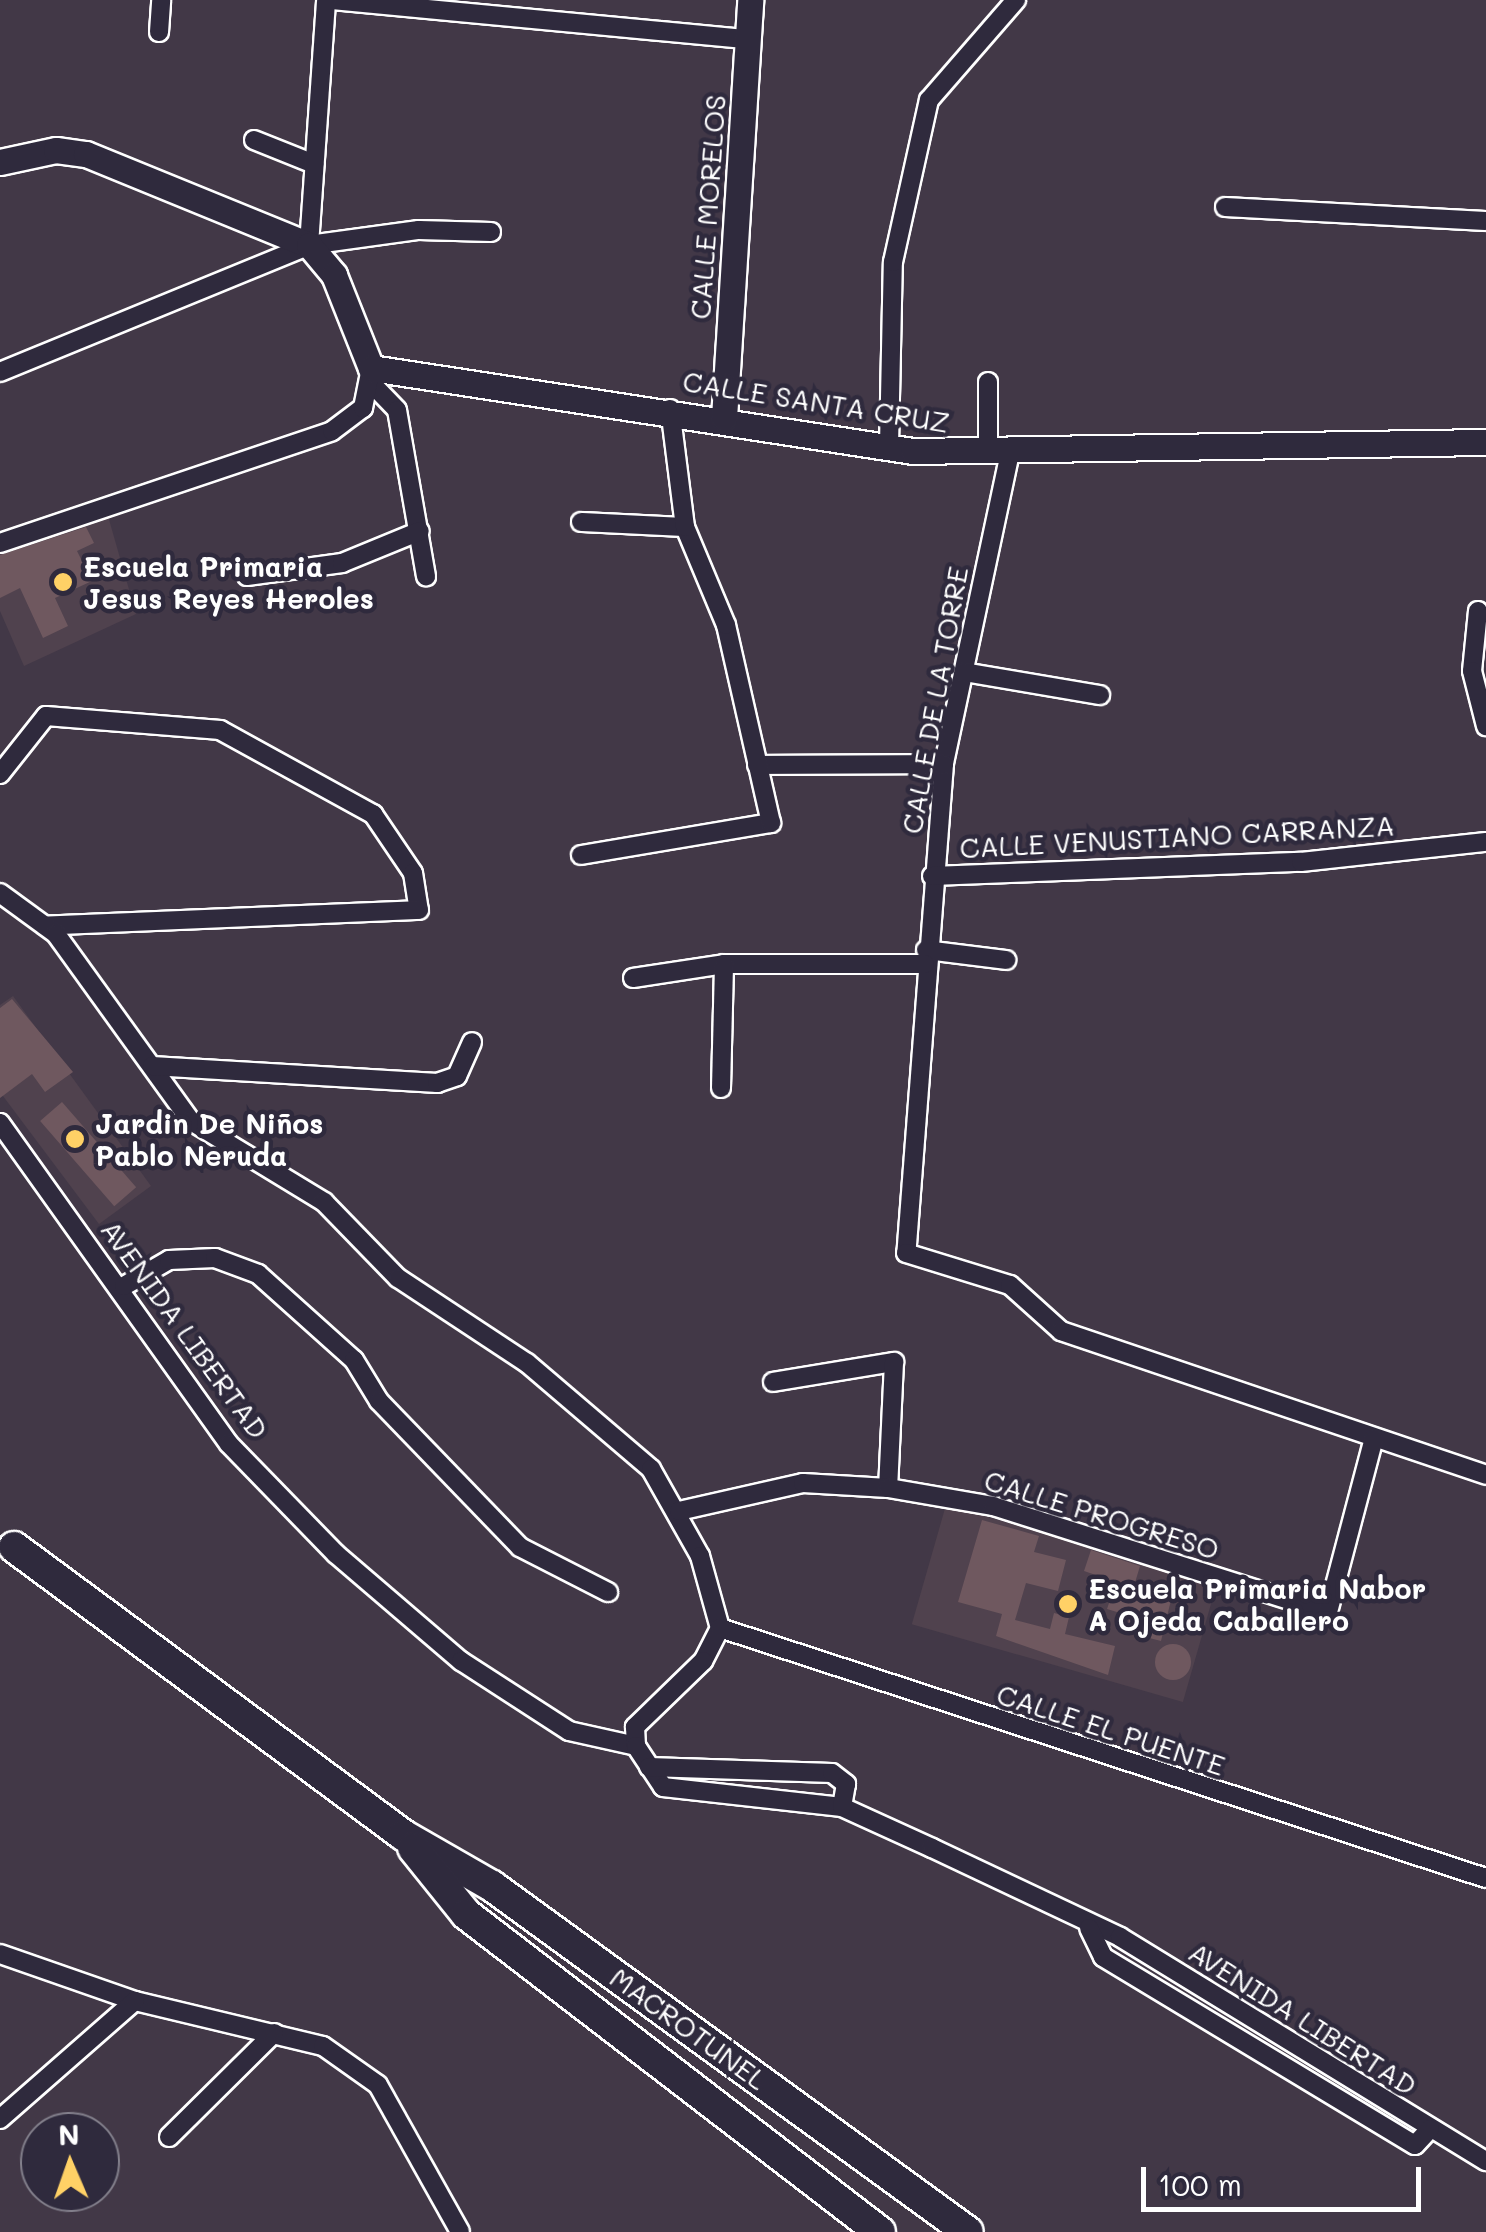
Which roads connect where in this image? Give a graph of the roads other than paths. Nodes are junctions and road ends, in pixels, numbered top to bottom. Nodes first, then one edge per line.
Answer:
1 (161, 0) edge
2 (329, 0) edge
3 (750, 0) edge
4 (1016, 0) edge
5 (160, 32) dead end
6 (748, 39) junction
7 (254, 140) dead end
8 (0, 162) edge
9 (314, 164) junction
10 (1224, 207) dead end
11 (1486, 222) edge
12 (491, 232) dead end
13 (309, 245) junction
14 (0, 372) edge
15 (372, 377) junction
16 (988, 382) dead end
17 (670, 409) junction
18 (724, 418) junction
19 (1486, 442) edge
20 (890, 446) junction
21 (999, 451) junction
22 (581, 522) dead end
23 (685, 527) junction
24 (420, 532) junction
25 (0, 542) edge
26 (248, 576) dead end
27 (426, 576) dead end
28 (1478, 611) dead end
29 (964, 672) junction
30 (1100, 694) dead end
31 (1486, 726) edge
32 (944, 764) junction
33 (757, 765) junction
34 (0, 774) edge
35 (1486, 842) edge
36 (581, 855) dead end
37 (932, 876) junction
38 (0, 894) edge
39 (45, 926) junction
40 (926, 957) junction
41 (1006, 960) dead end
42 (724, 964) junction
43 (633, 978) dead end
44 (472, 1042) dead end
45 (152, 1066) junction
46 (721, 1088) dead end
47 (0, 1123) edge
48 (124, 1286) junction
49 (774, 1382) dead end
50 (1374, 1438) junction
51 (1486, 1475) edge
52 (888, 1488) junction
53 (680, 1511) junction
54 (14, 1547) dead end
55 (608, 1592) dead end
56 (720, 1628) junction
57 (636, 1746) junction
58 (649, 1768) junction
59 (842, 1808) junction
60 (403, 1836) junction
61 (1486, 1878) edge
62 (0, 1954) edge
63 (135, 2001) junction
64 (274, 2033) junction
65 (0, 2119) edge
66 (168, 2137) dead end
67 (1486, 2161) edge
68 (968, 2229) edge
69 (460, 2232) edge
70 (880, 2232) edge

1 - 5 street
2 - 6 street
2 - 9 street
3 - 6 street, CALLE MORELOS
4 - 20 street
6 - 18 street, CALLE MORELOS
7 - 9 street
8 - 13 street
9 - 13 street
10 - 11 street
12 - 13 street
13 - 14 street
13 - 15 street
15 - 17 street, CALLE SANTA CRUZ
15 - 24 street
15 - 25 street
16 - 21 street, CALLE DE LA TORRE
17 - 18 street, CALLE SANTA CRUZ
17 - 23 street
18 - 20 street, CALLE SANTA CRUZ
19 - 21 street, CALLE SANTA CRUZ
20 - 21 street, CALLE SANTA CRUZ
21 - 29 street, CALLE DE LA TORRE
22 - 23 street
23 - 33 street
24 - 26 street
24 - 27 street
28 - 31 street
29 - 30 street
29 - 32 street, CALLE DE LA TORRE
32 - 33 street
32 - 37 street, CALLE DE LA TORRE
33 - 36 street
34 - 39 street
35 - 37 street, CALLE VENUSTIANO CARRANZA
37 - 40 street, CALLE DE LA TORRE
38 - 39 street
39 - 45 street
40 - 41 street
40 - 42 street
40 - 50 street, CALLE DE LA TORRE
42 - 43 street
42 - 46 street
44 - 45 street
45 - 53 street
47 - 48 street, AVENIDA LIBERTAD
48 - 55 street
48 - 57 street, AVENIDA LIBERTAD
49 - 52 street
50 - 51 street
50 - 52 street, CALLE PROGRESO
52 - 53 street, CALLE PROGRESO
53 - 56 street
54 - 60 highway, MACROTUNEL
56 - 57 street
56 - 61 street, CALLE EL PUENTE
57 - 58 street
58 - 59 street, AVENIDA LIBERTAD
58 - 59 street
59 - 67 street, AVENIDA LIBERTAD
60 - 68 highway, MACROTUNEL
60 - 70 highway, MACROTUNEL
62 - 63 street
63 - 64 street
63 - 65 street
64 - 66 street
64 - 69 street

